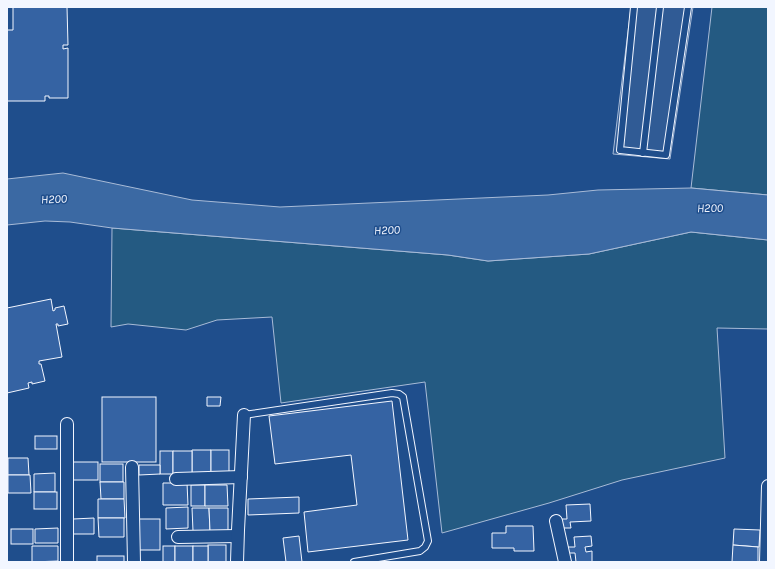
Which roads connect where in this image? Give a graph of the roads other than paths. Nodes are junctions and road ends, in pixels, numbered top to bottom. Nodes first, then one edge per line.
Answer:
1 (634, 7) edge
2 (660, 7) edge
3 (688, 7) edge
4 (643, 153) junction
5 (244, 415) joint
6 (67, 424) dead end
7 (132, 467) dead end
8 (241, 477) junction
9 (176, 479) dead end
10 (768, 486) edge
11 (556, 521) dead end
12 (237, 536) junction
13 (178, 537) dead end
14 (67, 562) edge
15 (134, 562) edge
16 (237, 562) edge
17 (354, 562) edge
18 (565, 562) edge
19 (766, 562) edge

1 - 4 lane
2 - 4 lane
3 - 4 lane
5 - 8 street
5 - 17 lane
6 - 14 street
7 - 15 street
8 - 9 street
8 - 12 street
10 - 19 street
11 - 18 street
12 - 13 street
12 - 16 street

